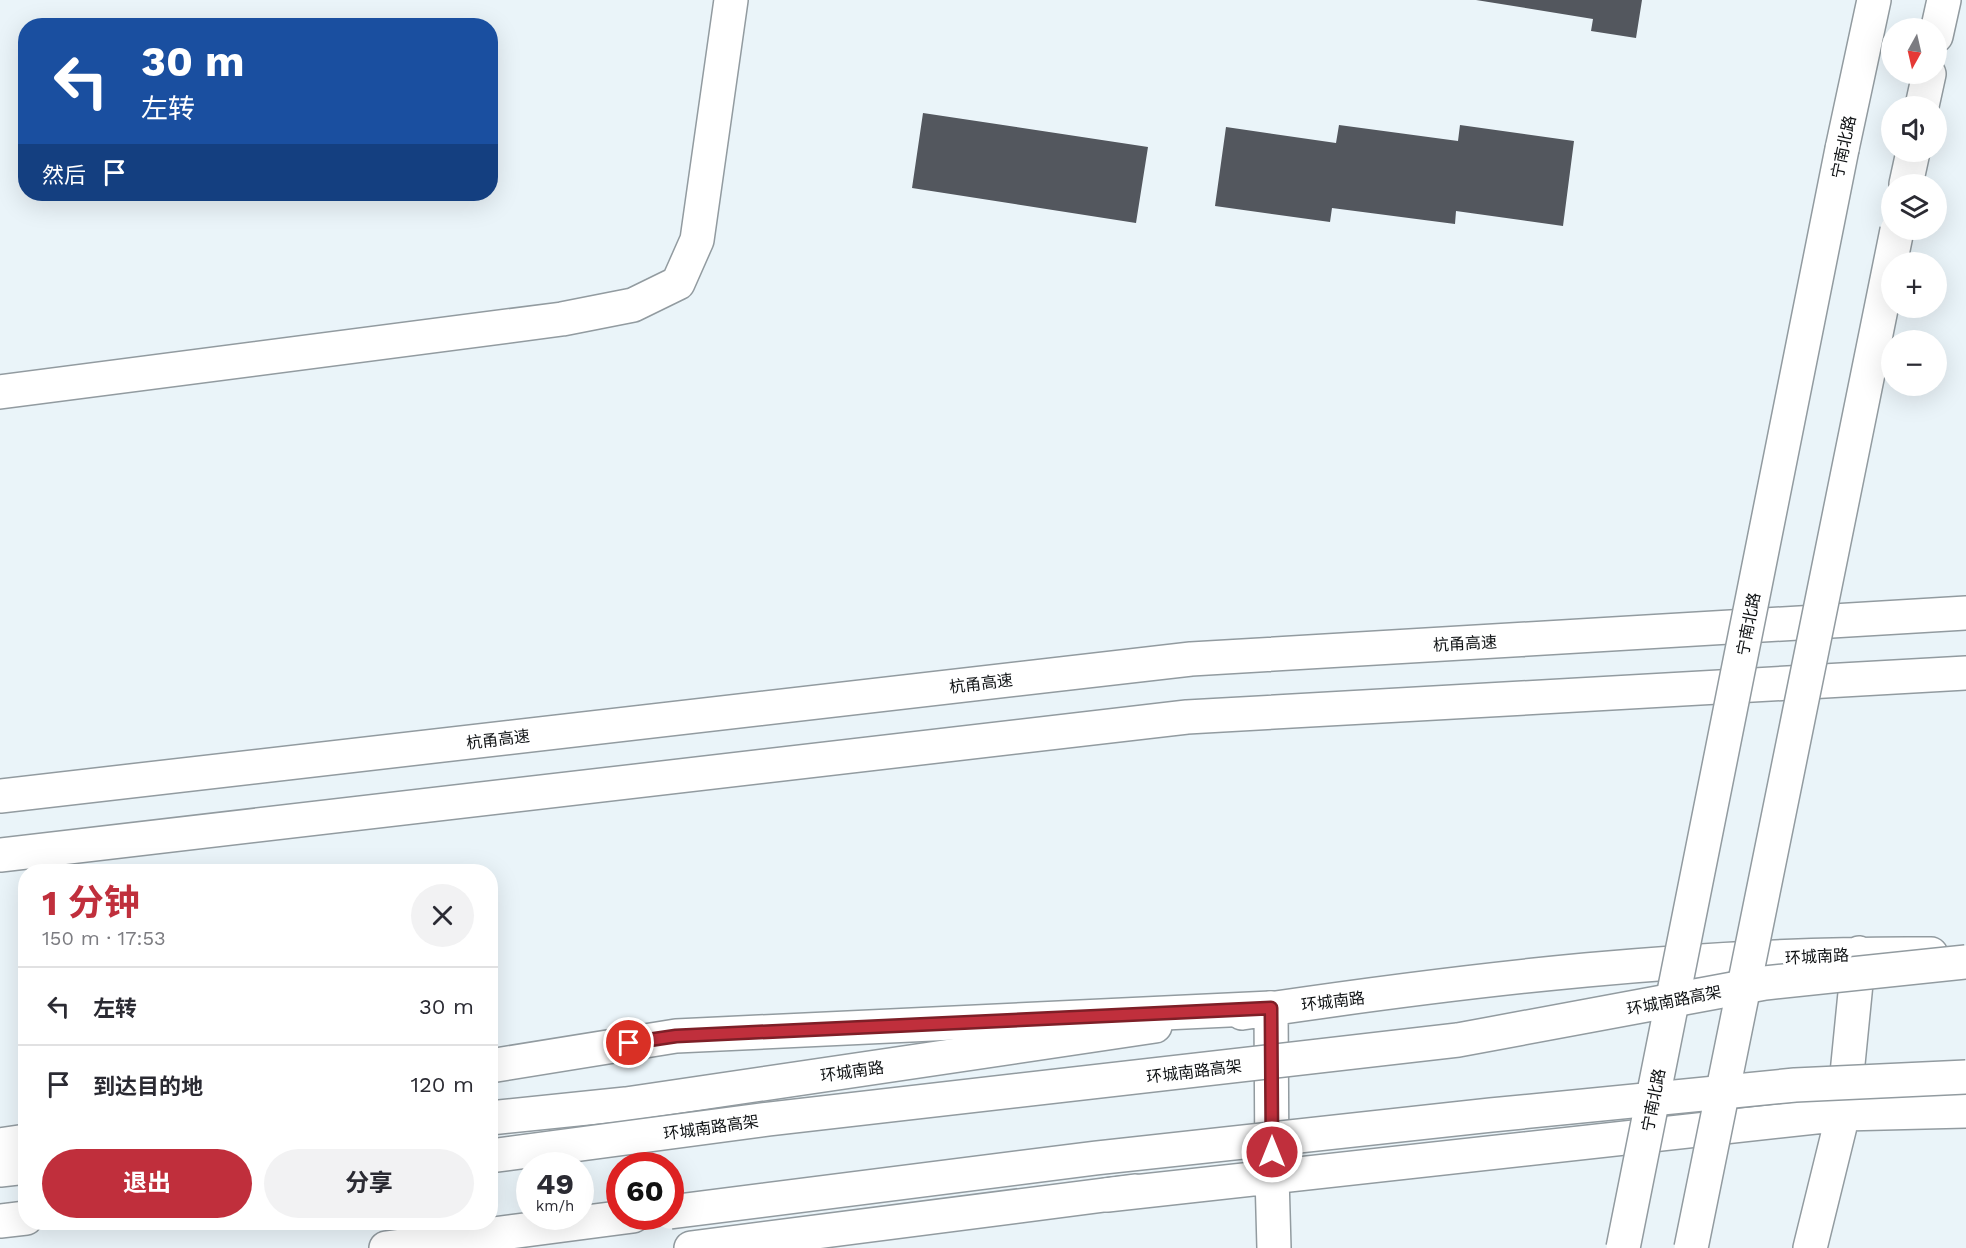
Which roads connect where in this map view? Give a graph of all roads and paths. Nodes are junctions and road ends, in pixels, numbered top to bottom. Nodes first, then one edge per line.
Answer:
1 (731, 0) edge
2 (1874, 0) edge
3 (1944, 0) edge
4 (1940, 18) edge
5 (1895, 240) edge
6 (0, 392) edge
7 (1966, 613) edge
8 (1966, 673) edge
9 (0, 796) edge
10 (0, 855) edge
11 (1859, 953) junction
12 (1966, 954) edge
13 (1966, 962) edge
14 (1271, 1008) junction
15 (498, 1065) edge
16 (1966, 1077) edge
17 (1966, 1111) edge
18 (1843, 1114) junction
19 (498, 1117) edge
20 (18, 1142) edge
21 (0, 1145) edge
22 (498, 1155) edge
23 (18, 1168) edge
24 (0, 1170) edge
25 (1272, 1176) junction
26 (1135, 1191) junction
27 (684, 1210) edge
28 (18, 1219) edge
29 (606, 1219) edge
30 (0, 1221) edge
31 (386, 1248) edge
32 (691, 1248) edge
33 (783, 1248) edge
34 (1274, 1248) edge
35 (1623, 1248) edge
36 (1691, 1248) edge
37 (1810, 1248) edge

1 - 6 main road
2 - 35 main road, 宁南北路, bridge
3 - 4 main road
5 - 36 main road, bridge
7 - 9 main road, 杭甬高速
8 - 10 main road
11 - 12 main road, 环城南路
11 - 14 main road, 环城南路
11 - 18 main road
13 - 22 main road, 环城南路高架, bridge
14 - 15 main road
14 - 19 main road, 环城南路
14 - 25 main road
16 - 27 main road, bridge
17 - 18 main road
18 - 25 main road
18 - 37 main road
20 - 21 main road
23 - 24 main road
25 - 26 main road
25 - 34 main road
26 - 32 main road
26 - 33 main road
28 - 30 main road
29 - 31 main road

